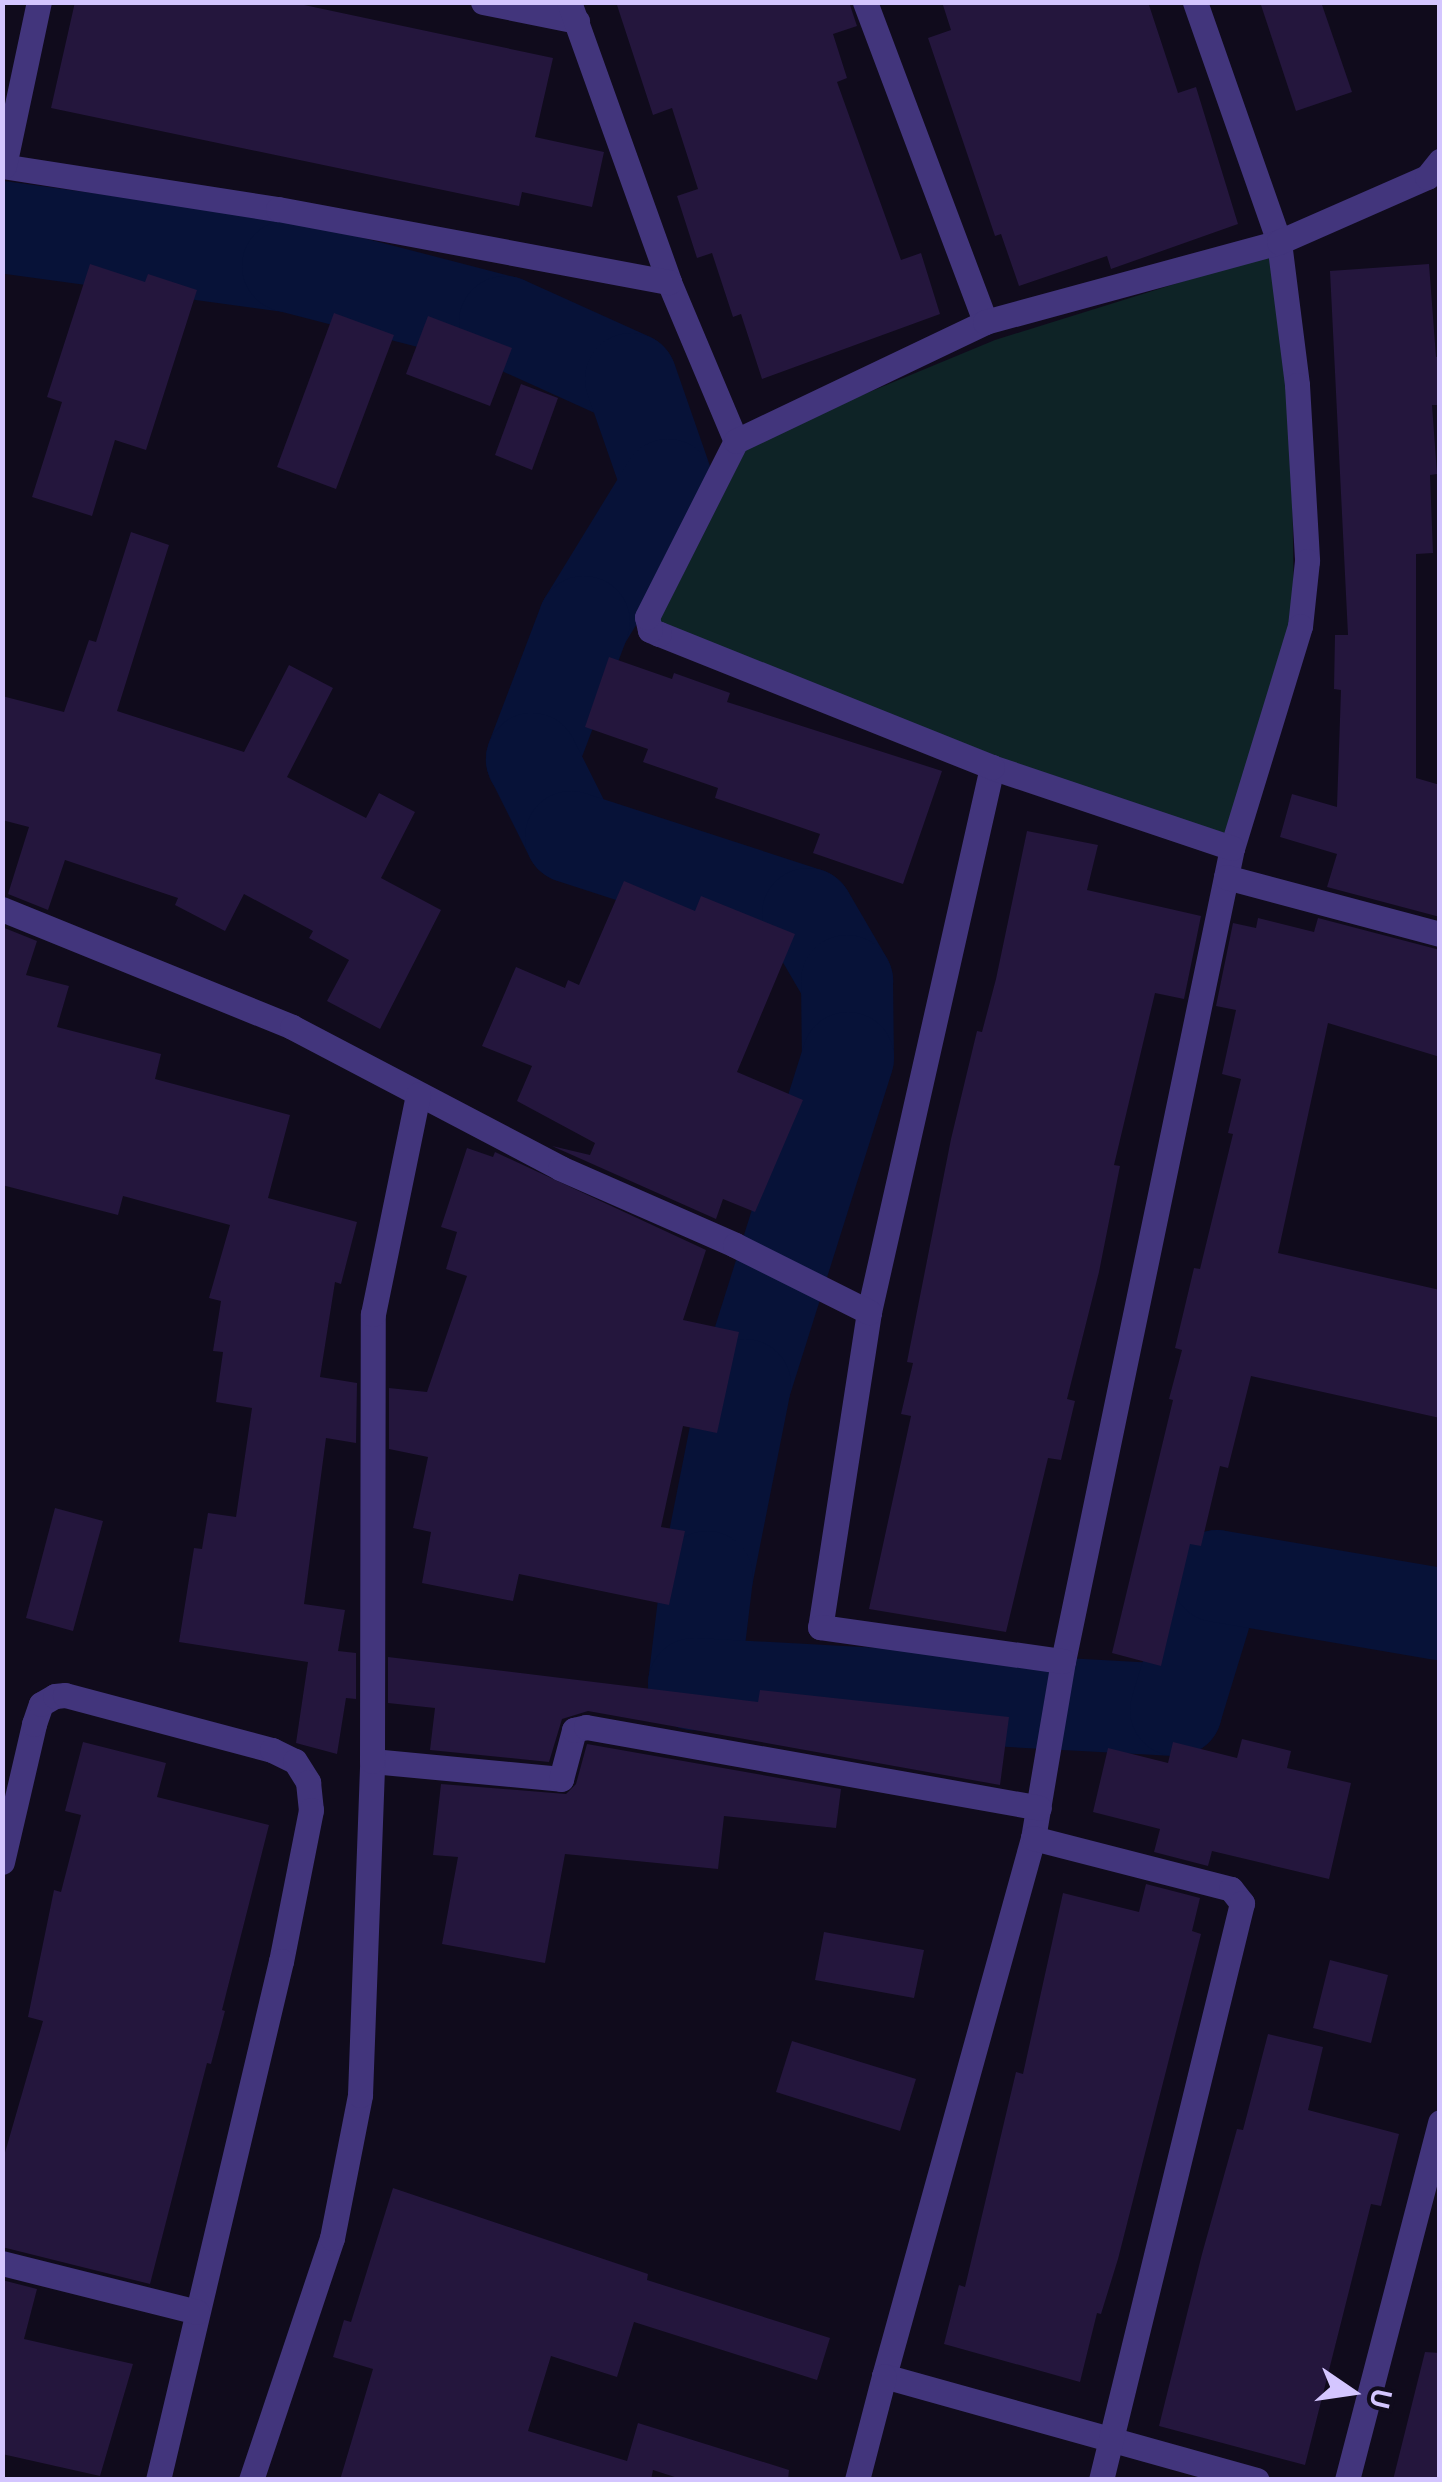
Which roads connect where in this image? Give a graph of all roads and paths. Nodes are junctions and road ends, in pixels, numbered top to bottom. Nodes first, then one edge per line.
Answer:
1 (39, 2) edge
2 (483, 2) edge
3 (865, 2) edge
4 (1196, 2) edge
5 (573, 12) edge
6 (1440, 160) edge
7 (3, 166) edge
8 (1279, 242) junction
9 (669, 282) junction
10 (985, 322) junction
11 (736, 441) junction
12 (992, 766) junction
13 (1232, 848) junction
14 (1226, 876) junction
15 (2, 909) edge
16 (1440, 934) edge
17 (418, 1096) junction
18 (858, 1306) junction
19 (1063, 1671) junction
20 (372, 1761) junction
21 (1039, 1808) junction
22 (1033, 1838) junction
23 (2, 1862) edge
24 (1440, 2122) edge
25 (2, 2263) edge
26 (197, 2312) junction
27 (884, 2376) junction
28 (1112, 2440) junction
29 (158, 2480) edge
30 (251, 2480) edge
31 (857, 2480) edge
32 (1101, 2480) edge
33 (1258, 2480) edge
34 (1347, 2480) edge

1 - 7 street
2 - 5 street
3 - 10 street
4 - 8 street
5 - 9 street
6 - 8 street
7 - 9 street
8 - 10 street
8 - 13 street
9 - 11 street
10 - 11 street
11 - 12 street
12 - 13 street
12 - 18 street
13 - 14 street
14 - 16 street
14 - 19 street
15 - 17 street
17 - 18 street
17 - 20 street
18 - 19 street
19 - 21 street
20 - 21 street
20 - 30 street
21 - 22 street
22 - 27 street
22 - 28 street
23 - 26 street
24 - 34 street
25 - 26 street
26 - 29 street
27 - 28 street
27 - 31 street
28 - 32 street
28 - 33 street

